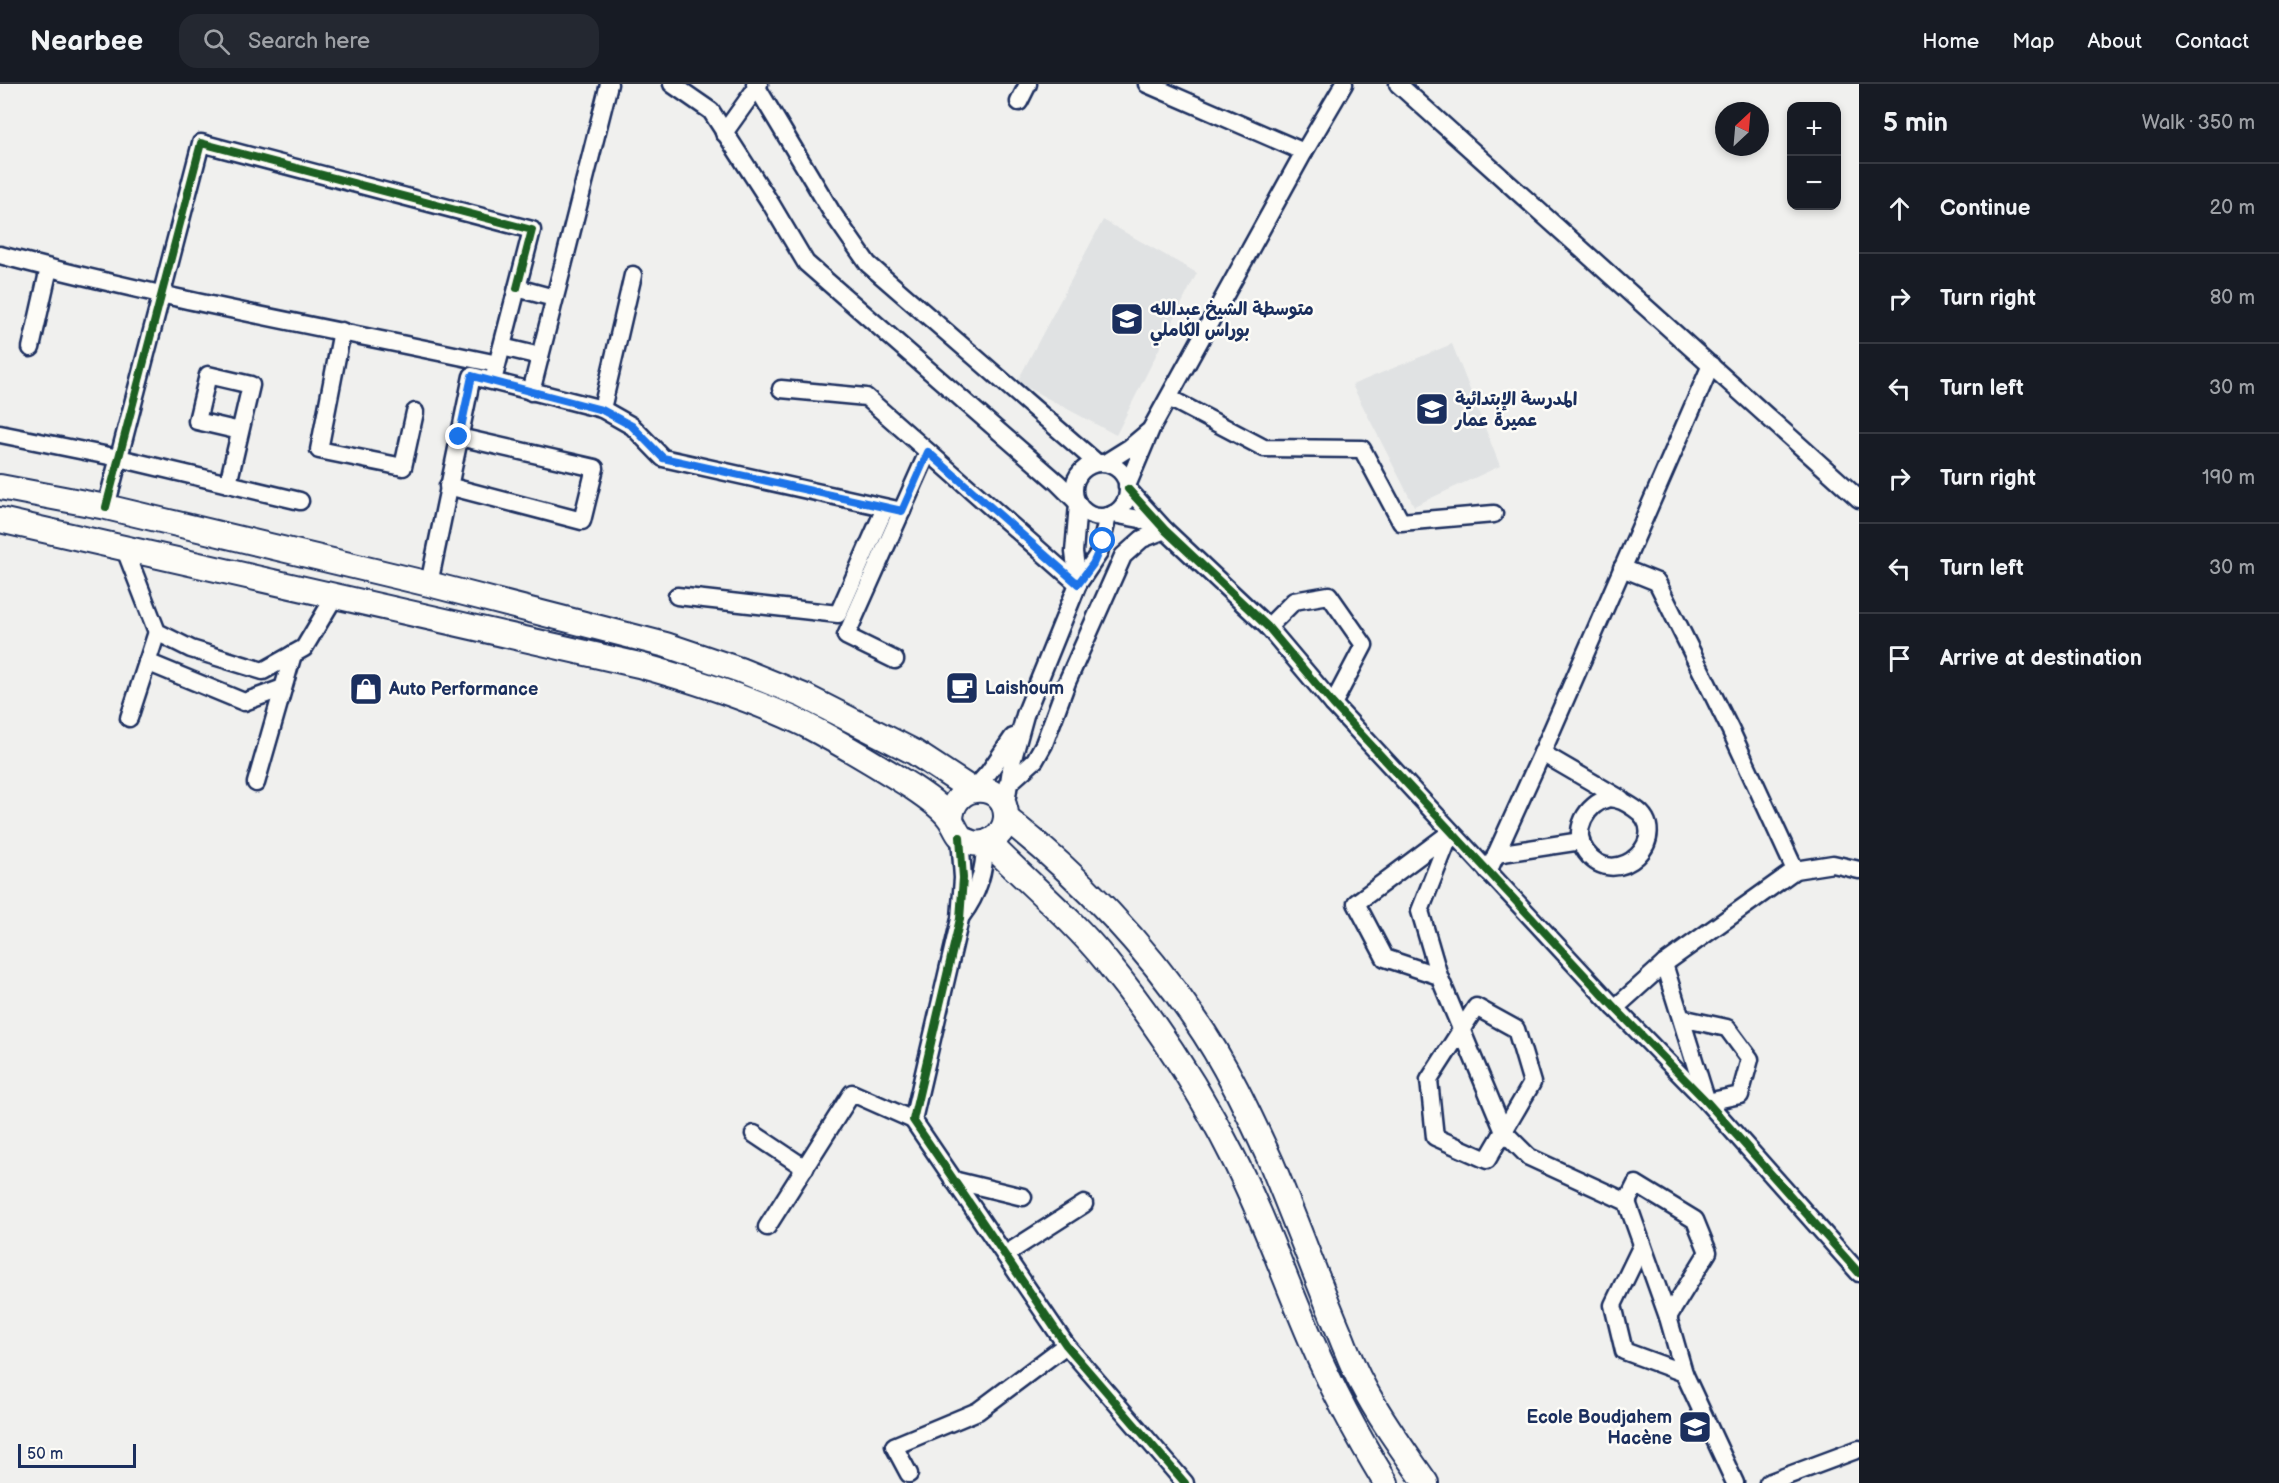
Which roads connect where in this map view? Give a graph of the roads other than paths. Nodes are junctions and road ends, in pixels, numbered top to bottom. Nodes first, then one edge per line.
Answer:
1 (609, 84) edge
2 (672, 84) edge
3 (1028, 84) edge
4 (1147, 84) edge
5 (1344, 84) edge
6 (1398, 84) edge
7 (757, 85) edge
8 (1019, 102) dead end
9 (724, 133) junction
10 (1304, 152) junction
11 (0, 255) edge
12 (49, 268) junction
13 (633, 275) dead end
14 (517, 288) junction
15 (162, 293) junction
16 (554, 298) junction
17 (342, 331) junction
18 (502, 347) junction
19 (32, 348) dead end
20 (540, 356) junction
21 (497, 364) junction
22 (1711, 365) junction
23 (493, 381) junction
24 (781, 389) dead end
25 (531, 393) junction
26 (1168, 398) junction
27 (602, 410) junction
28 (415, 412) dead end
29 (1151, 429) junction
30 (240, 431) dead end
31 (0, 434) edge
32 (459, 437) junction
33 (928, 452) junction
34 (119, 458) junction
35 (1101, 463) junction
36 (228, 484) junction
37 (448, 486) junction
38 (0, 487) edge
39 (1128, 487) junction
40 (1859, 499) edge
41 (300, 501) dead end
42 (1078, 503) junction
43 (106, 507) junction
44 (893, 509) junction
45 (1494, 513) dead end
46 (1110, 515) junction
47 (0, 520) edge
48 (1166, 530) junction
49 (124, 547) junction
50 (1622, 568) junction
51 (429, 584) junction
52 (1078, 584) junction
53 (335, 596) junction
54 (677, 596) dead end
55 (1268, 627) junction
56 (157, 632) junction
57 (293, 654) junction
58 (895, 660) dead end
59 (147, 662) junction
60 (283, 688) junction
61 (1333, 704) junction
62 (1025, 715) junction
63 (129, 718) dead end
64 (1542, 753) junction
65 (256, 783) dead end
66 (1007, 786) junction
67 (973, 790) junction
68 (1621, 799) junction
69 (1005, 814) junction
70 (955, 828) junction
71 (1451, 832) junction
72 (1581, 841) junction
73 (987, 843) junction
74 (1496, 854) junction
75 (1795, 870) junction
76 (1859, 870) edge
77 (1488, 872) junction
78 (960, 919) junction
79 (1664, 964) junction
80 (1439, 976) junction
81 (1615, 1008) junction
82 (1681, 1018) junction
83 (1462, 1028) junction
84 (1707, 1102) junction
85 (913, 1120) junction
86 (1504, 1132) junction
87 (753, 1134) dead end
88 (805, 1168) junction
89 (952, 1180) junction
90 (1023, 1197) dead end
91 (1627, 1202) junction
92 (1084, 1204) dead end
93 (767, 1227) dead end
94 (1642, 1245) junction
95 (1006, 1254) junction
96 (1859, 1273) edge
97 (1668, 1317) junction
98 (1066, 1345) junction
99 (1684, 1372) junction
100 (1859, 1449) edge
101 (909, 1474) dead end
102 (1177, 1481) edge
103 (1386, 1483) edge
104 (1426, 1483) edge
105 (1735, 1483) edge
106 (1768, 1483) edge

1 - 16 street
2 - 9 street
3 - 8 street
4 - 10 street
5 - 10 street
6 - 22 street
7 - 9 street
7 - 35 street
9 - 42 street
10 - 26 street
11 - 12 street
12 - 15 street
12 - 19 street
13 - 27 street
14 - 15 street
14 - 16 street
14 - 18 street
15 - 17 street
15 - 34 street
16 - 20 street
17 - 21 street
17 - 28 street
18 - 20 street
18 - 21 street
20 - 25 street
21 - 23 street
22 - 40 street
22 - 50 street
23 - 25 street
23 - 32 street
24 - 33 street
25 - 27 street
26 - 29 street
26 - 45 street
27 - 44 street
29 - 35 street
29 - 39 street
30 - 36 street
31 - 34 street
32 - 37 street
32 - 37 street
33 - 44 street
33 - 52 street
34 - 36 street
34 - 43 street
35 - 39 street
35 - 42 street
36 - 41 street
37 - 51 street
38 - 43 highway
39 - 46 street
39 - 48 street
42 - 46 street
42 - 52 street
43 - 51 highway
44 - 54 street
44 - 58 street
46 - 48 street
46 - 52 street
47 - 49 highway
48 - 55 street
48 - 66 street
49 - 53 highway
49 - 56 street
50 - 64 street
50 - 75 street
51 - 67 highway
52 - 62 street
53 - 57 street
53 - 70 highway
55 - 61 street
55 - 61 street
56 - 57 street
56 - 59 street
57 - 60 street
59 - 60 street
59 - 63 street
60 - 65 street
61 - 71 street
62 - 66 street
62 - 67 street
64 - 68 street
64 - 74 street
66 - 69 street
67 - 69 highway
67 - 70 highway
68 - 72 street
68 - 72 street
69 - 73 highway
69 - 104 highway
70 - 73 highway
70 - 78 street
71 - 77 street
71 - 80 street
71 - 80 street
72 - 74 street
73 - 78 street
73 - 103 highway
74 - 77 street
75 - 76 street
75 - 79 street
77 - 81 street
78 - 85 street
79 - 81 street
79 - 82 street
80 - 83 street
81 - 84 street
82 - 84 street
82 - 84 street
83 - 86 street
83 - 86 street
83 - 86 street
84 - 96 street
85 - 88 street
85 - 89 street
86 - 91 street
87 - 88 street
88 - 93 street
89 - 90 street
89 - 95 street
91 - 94 street
91 - 97 street
92 - 95 street
94 - 97 street
94 - 99 street
95 - 98 street
97 - 99 street
98 - 101 street
98 - 102 street
99 - 105 street
100 - 106 street

